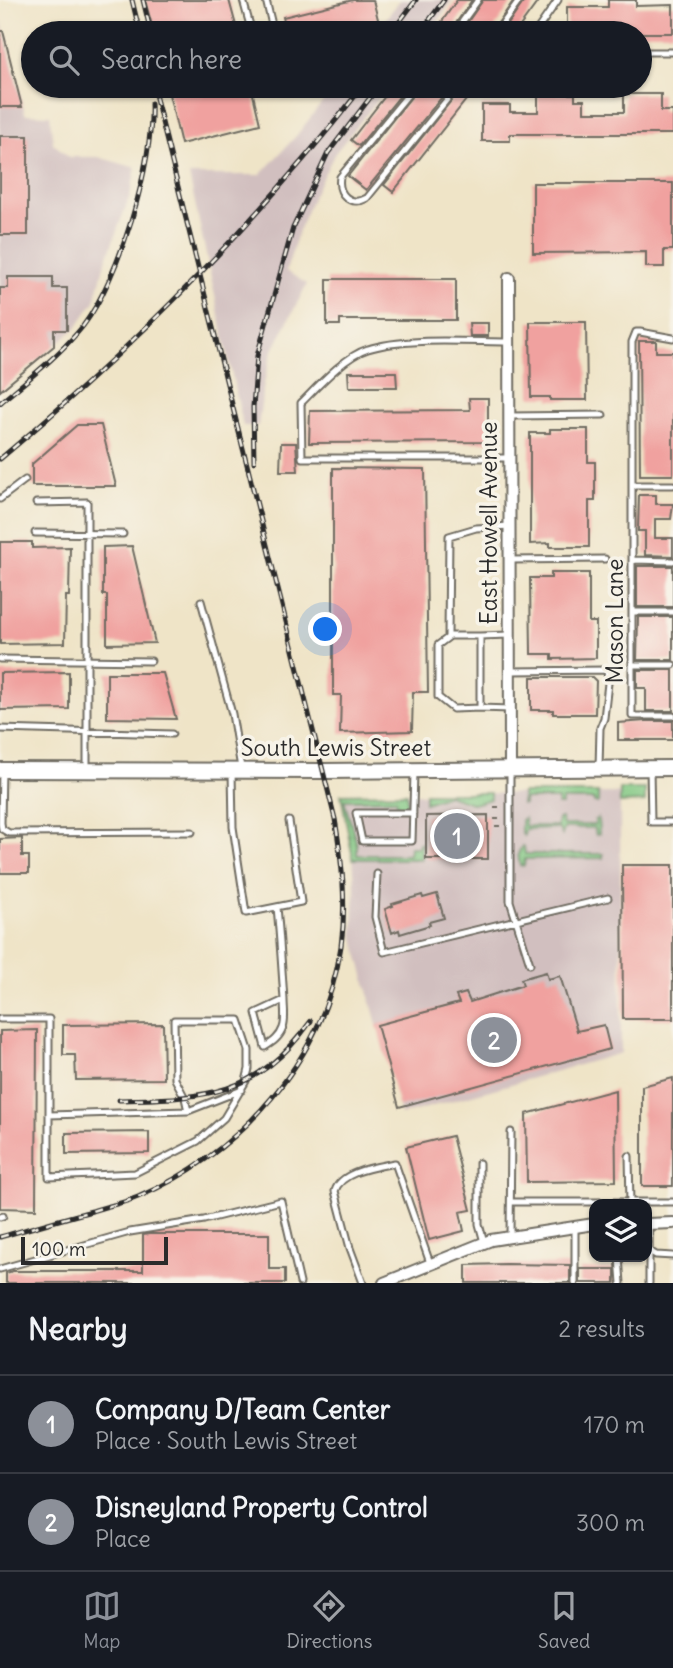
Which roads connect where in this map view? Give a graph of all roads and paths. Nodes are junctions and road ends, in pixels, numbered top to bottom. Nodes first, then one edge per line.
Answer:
1 (243, 0) edge
2 (266, 0) edge
3 (478, 0) edge
4 (520, 0) edge
5 (558, 0) edge
6 (249, 21) edge
7 (271, 21) edge
8 (463, 21) edge
9 (505, 21) edge
10 (543, 21) edge
11 (652, 52) edge
12 (673, 52) edge
13 (405, 98) edge
14 (448, 98) edge
15 (509, 278) dead end
16 (673, 338) edge
17 (509, 342) junction
18 (603, 415) dead end
19 (509, 416) junction
20 (509, 458) junction
21 (25, 480) dead end
22 (632, 485) junction
23 (673, 485) edge
24 (0, 499) edge
25 (36, 503) dead end
26 (509, 526) junction
27 (35, 533) dead end
28 (88, 533) junction
29 (123, 534) dead end
30 (605, 559) dead end
31 (509, 561) junction
32 (633, 561) junction
33 (673, 561) edge
34 (201, 601) dead end
35 (632, 612) junction
36 (673, 612) edge
37 (450, 635) junction
38 (510, 635) junction
39 (481, 636) junction
40 (0, 660) edge
41 (87, 660) junction
42 (151, 661) dead end
43 (632, 665) junction
44 (673, 665) edge
45 (510, 671) junction
46 (480, 708) junction
47 (510, 709) junction
48 (673, 716) edge
49 (0, 729) edge
50 (87, 730) junction
51 (172, 734) dead end
52 (650, 768) junction
53 (673, 768) edge
54 (510, 769) junction
55 (599, 769) junction
56 (1, 770) edge
57 (414, 770) junction
58 (87, 771) junction
59 (237, 771) junction
60 (494, 807) dead end
61 (502, 807) dead end
62 (413, 813) junction
63 (502, 818) dead end
64 (494, 819) dead end
65 (289, 821) dead end
66 (673, 822) edge
67 (503, 826) dead end
68 (495, 827) dead end
69 (192, 832) dead end
70 (377, 874) dead end
71 (608, 898) dead end
72 (277, 907) junction
73 (516, 920) junction
74 (530, 964) dead end
75 (284, 1000) junction
76 (0, 1019) edge
77 (242, 1090) junction
78 (188, 1111) junction
79 (49, 1115) junction
80 (511, 1132) dead end
81 (629, 1156) dead end
82 (478, 1163) dead end
83 (630, 1199) edge
84 (511, 1202) junction
85 (652, 1202) edge
86 (673, 1202) edge
87 (589, 1203) edge
88 (673, 1223) edge
89 (652, 1224) edge
90 (589, 1225) edge
91 (575, 1226) junction
92 (510, 1236) junction
93 (484, 1242) junction
94 (652, 1253) edge
95 (673, 1256) edge
96 (619, 1262) edge
97 (649, 1262) edge
98 (431, 1264) junction
99 (0, 1269) edge
100 (300, 1283) edge
101 (363, 1283) edge
102 (384, 1283) edge
103 (575, 1283) edge
104 (621, 1283) edge
105 (649, 1283) edge

1 - 6 lane
2 - 7 lane
3 - 8 lane
4 - 9 lane
5 - 10 lane
11 - 12 lane
13 - 14 lane
15 - 17 street, East Howell Avenue
16 - 22 lane, Mason Lane
17 - 19 street, East Howell Avenue
17 - 20 lane
18 - 19 lane
19 - 20 street, East Howell Avenue
20 - 26 street, East Howell Avenue
21 - 24 lane
22 - 23 lane
22 - 32 lane, Mason Lane
25 - 28 lane
26 - 31 street, East Howell Avenue
26 - 37 lane
27 - 28 lane
28 - 29 lane
28 - 41 lane
30 - 31 lane
31 - 38 street, East Howell Avenue
32 - 33 lane
32 - 35 lane, Mason Lane
34 - 59 lane
35 - 36 lane
35 - 43 lane, Mason Lane
37 - 39 lane
37 - 46 lane
38 - 39 lane
38 - 45 street, East Howell Avenue
39 - 46 lane
40 - 41 lane
41 - 42 lane
41 - 50 lane
43 - 44 lane
43 - 48 lane, Mason Lane
45 - 47 street, East Howell Avenue
45 - 55 lane
46 - 47 lane
47 - 54 street, East Howell Avenue
49 - 50 lane
50 - 51 lane
50 - 58 lane
52 - 53 main road, South Lewis Street
52 - 55 main road, South Lewis Street
52 - 66 lane
54 - 55 main road, South Lewis Street
54 - 57 main road, South Lewis Street
54 - 73 lane
56 - 58 main road, South Lewis Street
56 - 69 lane
57 - 59 main road, South Lewis Street
57 - 62 lane
58 - 59 main road, South Lewis Street
59 - 72 lane
60 - 61 path
62 - 62 lane
63 - 64 path
65 - 72 lane
67 - 68 path
70 - 73 lane
71 - 73 lane
72 - 75 lane
73 - 74 lane
75 - 75 lane
76 - 79 lane
77 - 78 lane
77 - 78 lane
77 - 79 lane
78 - 79 lane
80 - 84 lane
81 - 83 lane
82 - 93 lane
84 - 87 lane
84 - 92 lane
85 - 86 lane
88 - 89 street
90 - 91 street
91 - 92 street
91 - 103 lane
92 - 93 street
93 - 98 street
94 - 95 lane
96 - 104 lane
97 - 105 lane
98 - 101 lane
98 - 102 street
99 - 100 lane

